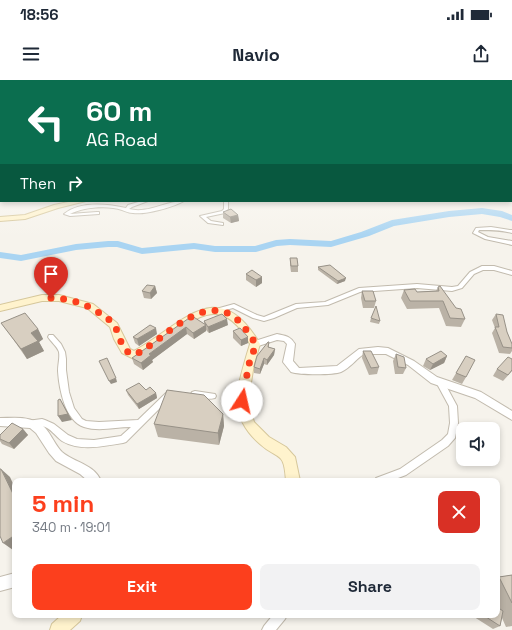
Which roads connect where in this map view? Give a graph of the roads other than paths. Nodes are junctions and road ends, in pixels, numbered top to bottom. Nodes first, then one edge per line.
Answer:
1 (77, 202) edge
2 (144, 202) edge
3 (180, 202) edge
4 (226, 202) edge
5 (126, 209) junction
6 (97, 213) dead end
7 (0, 219) edge
8 (221, 224) dead end
9 (512, 232) edge
10 (512, 243) edge
11 (512, 273) edge
12 (0, 308) edge
13 (218, 310) junction
14 (51, 337) dead end
15 (256, 344) junction
16 (440, 382) junction
17 (212, 396) dead end
18 (512, 416) edge
19 (0, 422) edge
20 (28, 423) junction
21 (140, 424) junction
22 (94, 478) edge
23 (293, 478) edge
24 (387, 478) edge
25 (12, 581) edge
26 (0, 584) edge
27 (71, 618) edge
28 (278, 618) edge
29 (58, 630) edge
30 (268, 630) edge

1 - 7 main road
2 - 5 street
3 - 5 street
4 - 8 street
5 - 6 street
9 - 10 street
11 - 13 street
12 - 13 main road
13 - 15 main road
14 - 21 street
15 - 16 street
15 - 23 main road
16 - 18 street
16 - 24 street
17 - 21 street
19 - 20 street
20 - 21 street
20 - 22 street
25 - 26 street
27 - 29 main road
28 - 30 street

